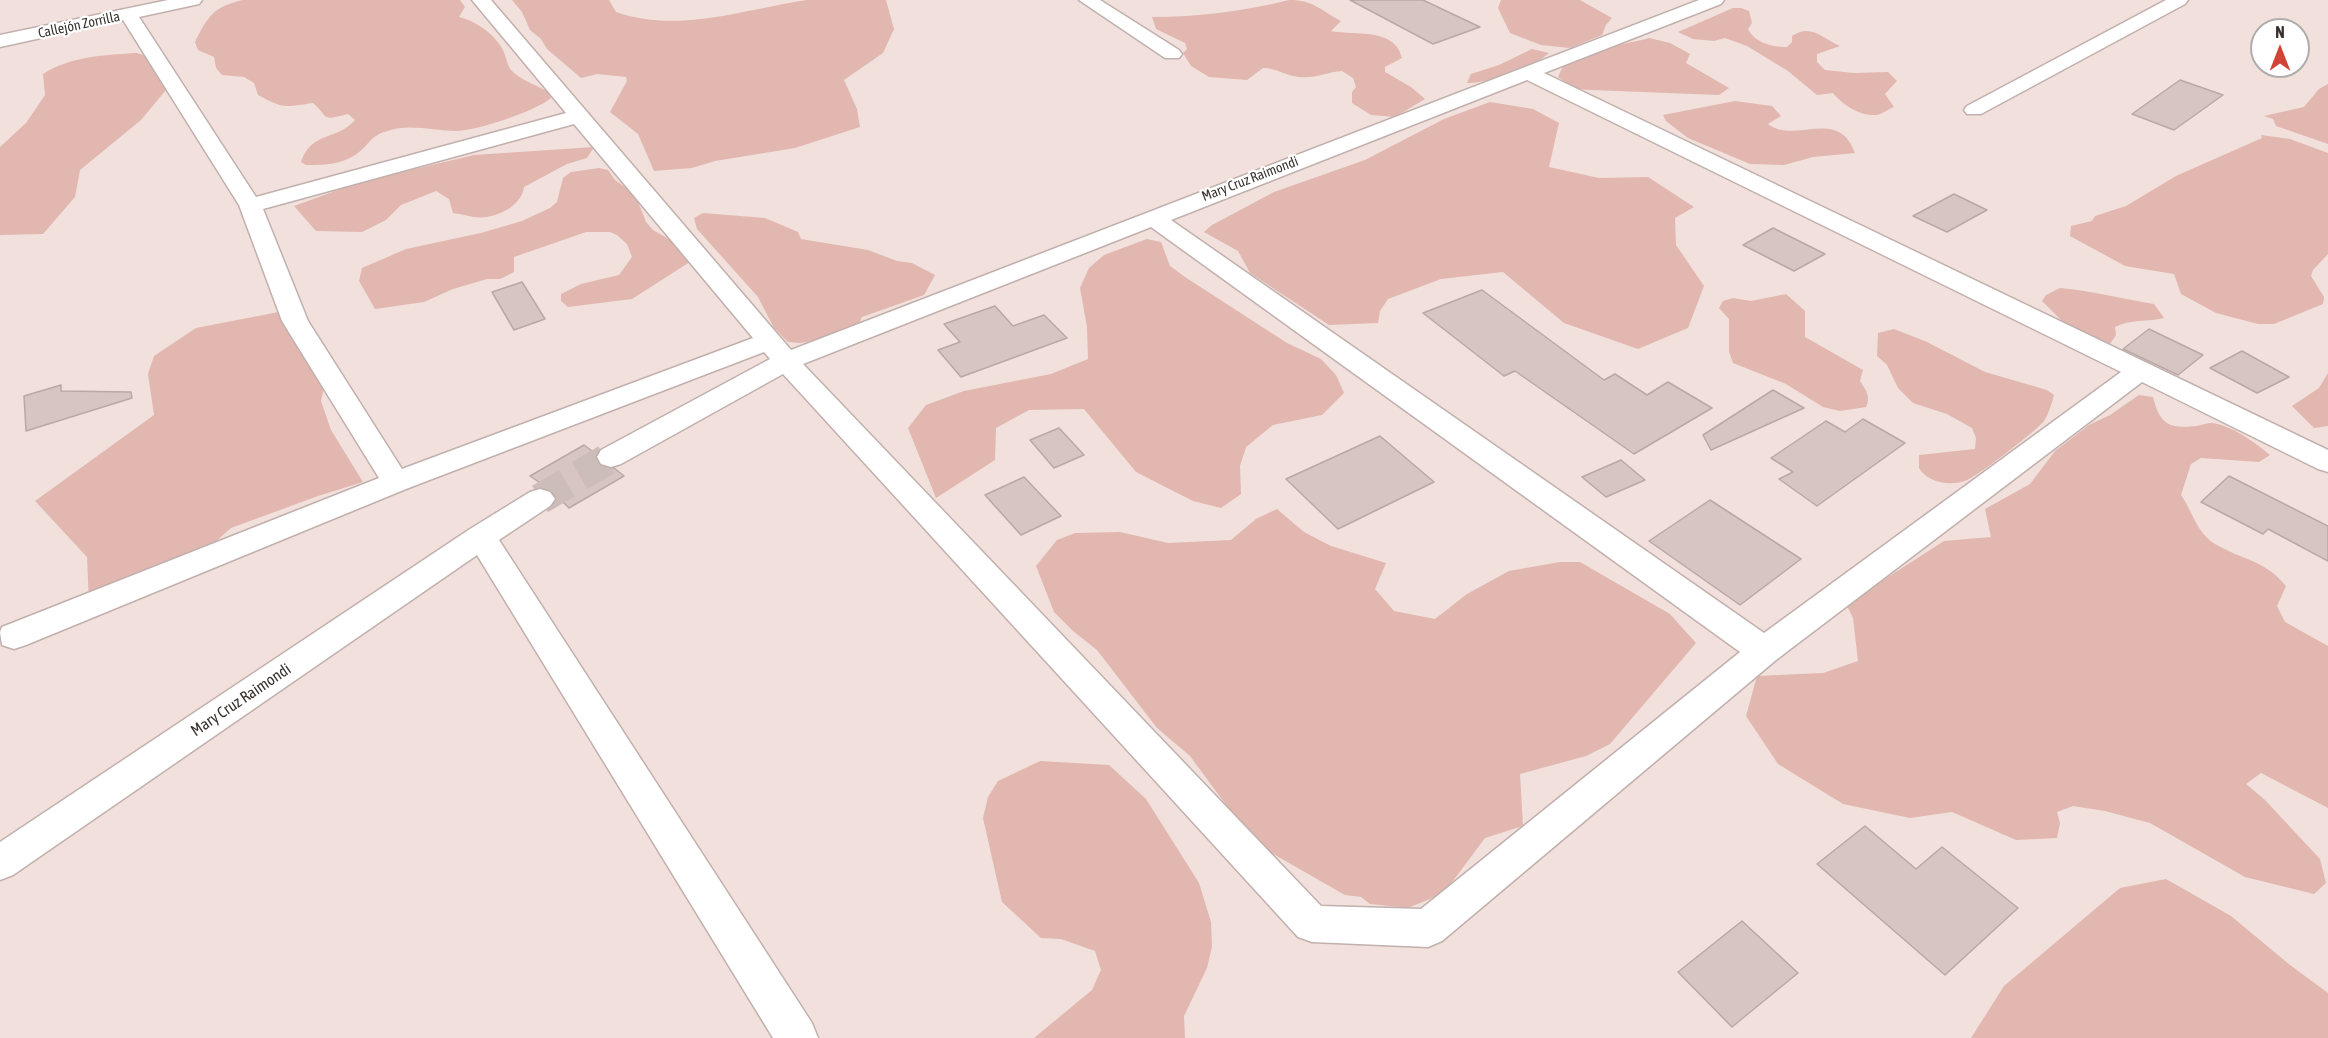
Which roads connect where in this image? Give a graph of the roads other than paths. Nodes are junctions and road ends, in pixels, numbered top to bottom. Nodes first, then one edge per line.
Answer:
1 (193, 0) edge
2 (480, 0) edge
3 (1088, 0) edge
4 (1715, 0) edge
5 (2179, 0) edge
6 (128, 14) junction
7 (0, 41) edge
8 (1172, 54) dead end
9 (1526, 72) junction
10 (1974, 110) dead end
11 (579, 116) junction
12 (250, 205) junction
13 (1152, 217) junction
14 (778, 351) junction
15 (2141, 370) junction
16 (611, 457) tunnel mouth
17 (2328, 462) edge
18 (396, 482) junction
19 (540, 499) tunnel mouth
20 (481, 537) junction
21 (14, 636) dead end
22 (1764, 651) junction
23 (0, 863) edge
24 (797, 1038) edge

1 - 6 street, Callejón Zorrilla
2 - 11 street
3 - 8 street
4 - 9 street, Mary Cruz Raimondi
5 - 10 street
6 - 7 street, Callejón Zorrilla
6 - 12 street
9 - 13 street, Mary Cruz Raimondi
9 - 15 street
11 - 12 street
11 - 14 street
12 - 18 street
13 - 14 street, Mary Cruz Raimondi
13 - 22 street
14 - 16 street
14 - 18 street
14 - 22 street
15 - 17 street
15 - 22 street
18 - 21 street
19 - 20 street, Mary Cruz Raimondi
20 - 23 street, Mary Cruz Raimondi
20 - 24 street

